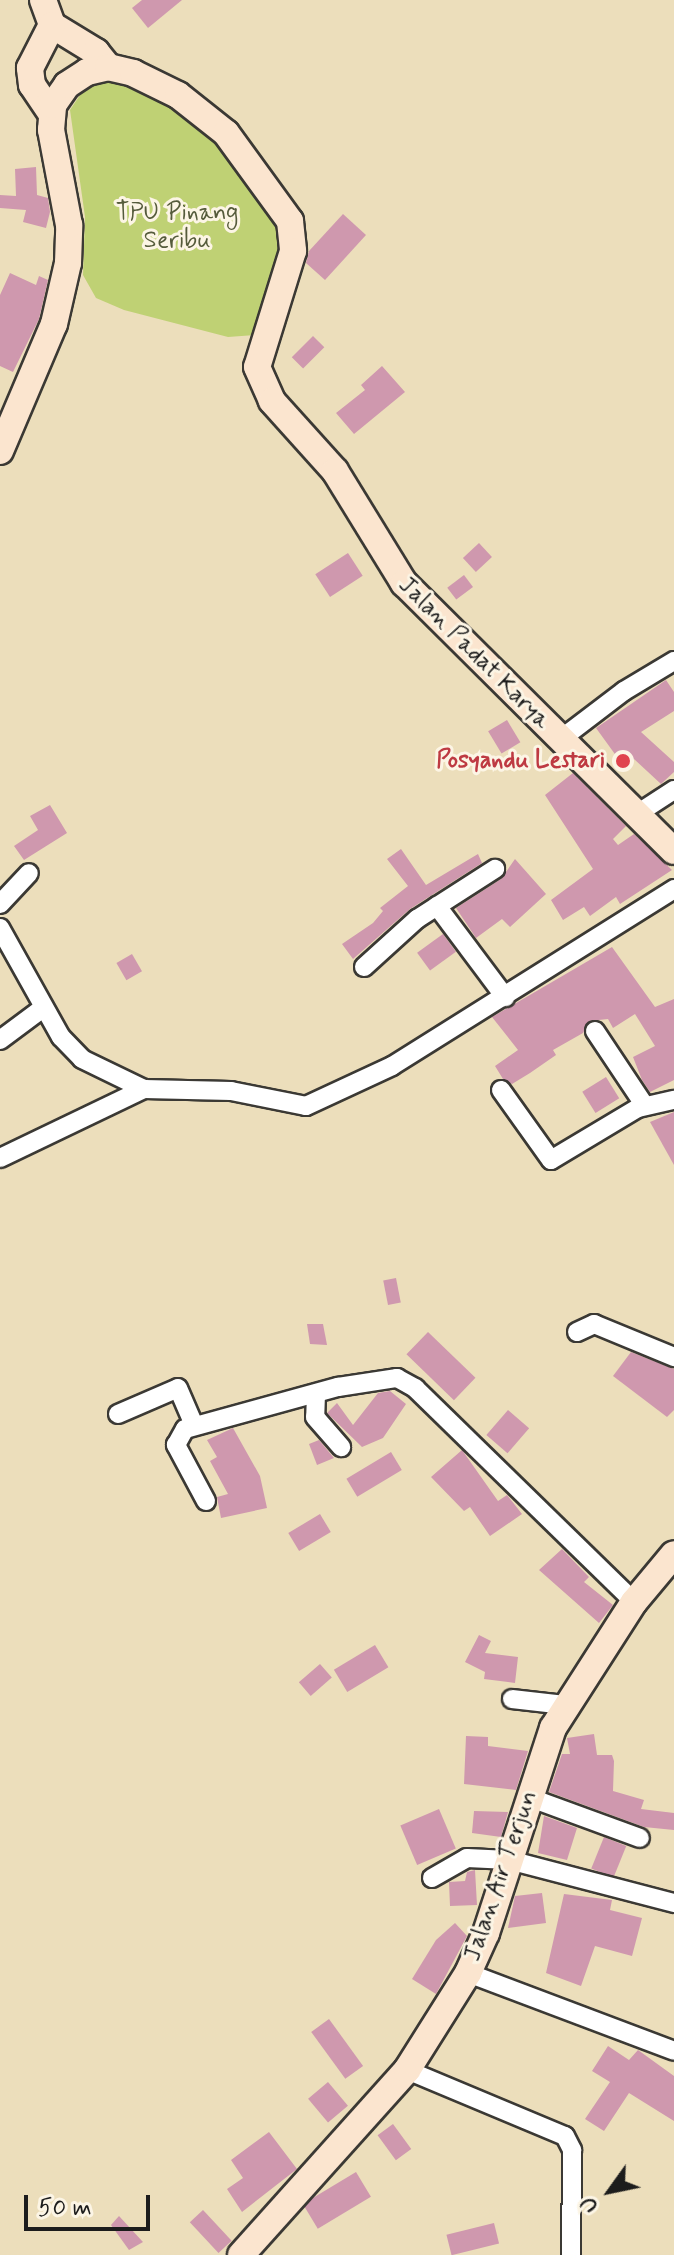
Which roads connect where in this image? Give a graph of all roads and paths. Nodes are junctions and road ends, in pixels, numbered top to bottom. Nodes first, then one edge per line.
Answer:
1 (48, 12) edge
2 (108, 67) junction
3 (51, 113) junction
4 (0, 451) edge
5 (674, 661) edge
6 (561, 739) junction
7 (674, 790) edge
8 (637, 814) junction
9 (674, 851) edge
10 (495, 869) dead end
11 (29, 873) dead end
12 (674, 889) edge
13 (0, 904) edge
14 (437, 906) junction
15 (0, 928) edge
16 (364, 967) dead end
17 (505, 997) junction
18 (43, 1008) junction
19 (595, 1031) dead end
20 (0, 1040) edge
21 (144, 1089) junction
22 (501, 1090) dead end
23 (674, 1100) edge
24 (645, 1106) junction
25 (0, 1158) edge
26 (577, 1332) dead end
27 (674, 1357) edge
28 (316, 1394) junction
29 (118, 1414) dead end
30 (194, 1425) junction
31 (341, 1447) dead end
32 (206, 1501) dead end
33 (674, 1554) edge
34 (634, 1602) junction
35 (512, 1699) dead end
36 (565, 1705) junction
37 (528, 1797) junction
38 (640, 1838) dead end
39 (509, 1860) junction
40 (432, 1878) dead end
41 (674, 1903) edge
42 (468, 1973) junction
43 (674, 2051) edge
44 (407, 2070) junction
45 (241, 2255) edge
46 (571, 2255) edge

1 - 2 main road
1 - 3 main road
2 - 3 main road
2 - 6 main road, Jalan Padat Karya
3 - 4 main road
5 - 6 street
6 - 8 main road, Jalan Padat Karya
7 - 8 street
8 - 9 main road, Jalan Padat Karya
10 - 14 street
11 - 13 street
12 - 17 street
14 - 16 street
14 - 17 street
15 - 18 street
17 - 21 street
18 - 20 street
18 - 21 street
19 - 24 street
21 - 25 street
22 - 24 street
23 - 24 street
26 - 27 street
28 - 30 street
28 - 31 street
28 - 34 street
29 - 30 street
30 - 32 street
33 - 34 main road, Jalan Air Terjun
34 - 36 main road, Jalan Air Terjun
35 - 36 street
36 - 37 main road, Jalan Air Terjun
37 - 38 street
37 - 39 main road, Jalan Air Terjun
39 - 40 street
39 - 41 street
39 - 42 main road, Jalan Air Terjun
42 - 43 street
42 - 44 main road, Jalan Air Terjun
44 - 45 main road, Jalan Air Terjun
44 - 46 street

